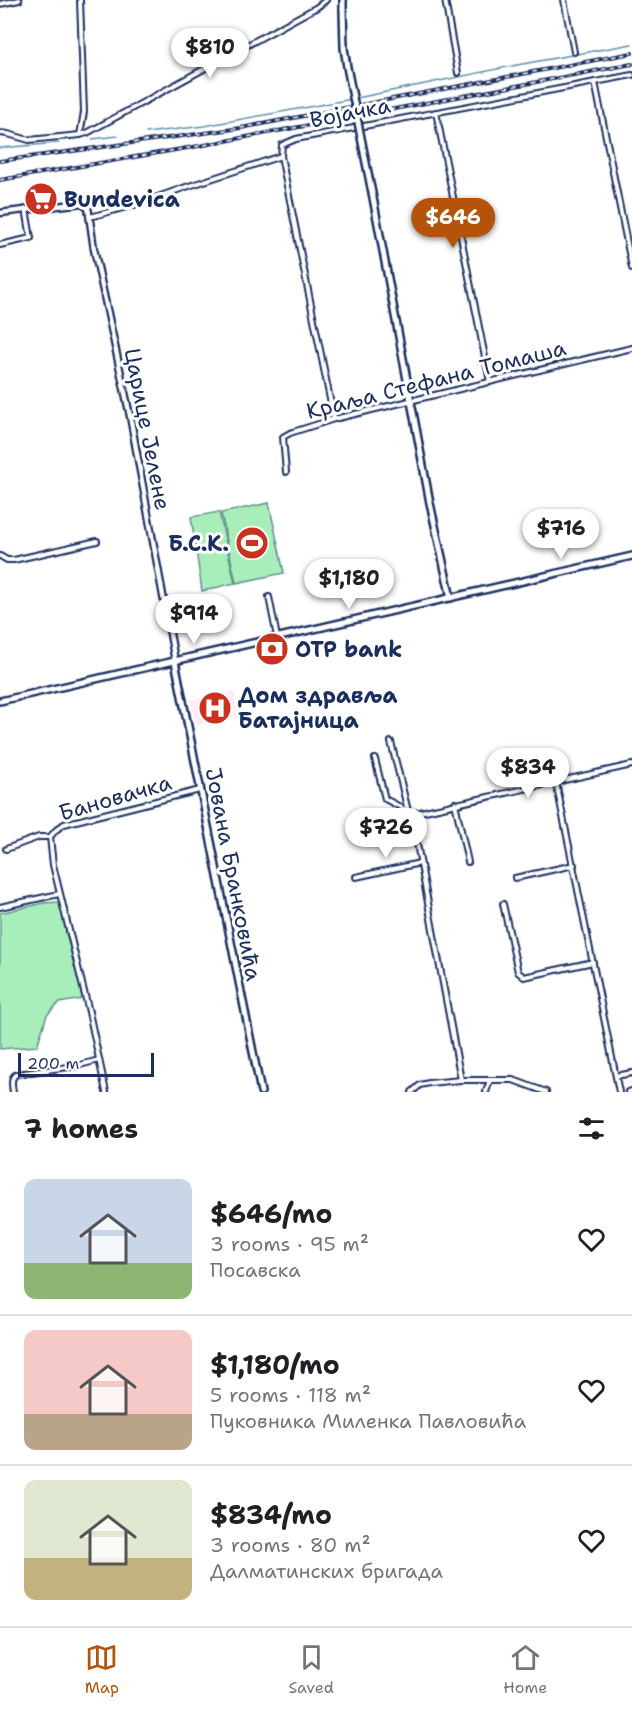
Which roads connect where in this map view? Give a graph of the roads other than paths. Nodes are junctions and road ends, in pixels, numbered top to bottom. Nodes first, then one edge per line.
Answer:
1 (19, 0) edge
2 (80, 0) edge
3 (326, 0) edge
4 (343, 0) edge
5 (445, 0) edge
6 (564, 0) edge
7 (0, 4) edge
8 (573, 52) dead end
9 (458, 73) dead end
10 (632, 75) edge
11 (595, 81) junction
12 (436, 112) junction
13 (0, 133) edge
14 (80, 135) junction
15 (281, 156) junction
16 (26, 209) junction
17 (0, 213) edge
18 (90, 217) junction
19 (0, 245) edge
20 (632, 268) edge
21 (632, 348) edge
22 (490, 382) junction
23 (410, 400) junction
24 (334, 419) junction
25 (286, 472) dead end
26 (97, 541) dead end
27 (0, 556) edge
28 (632, 556) edge
29 (269, 597) dead end
30 (450, 598) junction
31 (277, 638) junction
32 (175, 661) junction
33 (0, 701) edge
34 (391, 742) dead end
35 (375, 759) dead end
36 (632, 765) edge
37 (556, 782) junction
38 (200, 790) junction
39 (455, 803) junction
40 (408, 811) junction
41 (412, 818) junction
42 (50, 837) junction
43 (6, 849) dead end
44 (468, 862) dead end
45 (420, 863) junction
46 (574, 866) junction
47 (356, 877) dead end
48 (515, 878) dead end
49 (59, 894) junction
50 (503, 904) dead end
51 (0, 907) edge
52 (593, 962) junction
53 (99, 1060) junction
54 (632, 1073) edge
55 (616, 1076) junction
56 (461, 1080) junction
57 (490, 1080) junction
58 (13, 1092) edge
59 (106, 1092) edge
60 (261, 1092) edge
61 (412, 1092) edge
62 (486, 1092) edge
63 (546, 1092) edge
64 (619, 1092) edge

1 - 7 street
2 - 14 street
3 - 14 street
4 - 23 main road, bridge
5 - 9 street
6 - 8 street
10 - 11 street, Војачка
11 - 12 street, Војачка
11 - 20 street
12 - 15 street, Војачка
12 - 22 street
13 - 14 street
15 - 18 street, Војачка
15 - 24 street
16 - 17 street
16 - 18 street, Царице Јелене
16 - 19 street
18 - 32 street, Царице Јелене
21 - 22 street, Краља Стефана Томаша
22 - 23 street, Краља Стефана Томаша
23 - 24 street, Краља Стефана Томаша
23 - 30 main road
24 - 25 street, Краља Стефана Томаша
26 - 27 street
28 - 30 main road
29 - 31 street
30 - 31 main road
31 - 32 main road
32 - 33 main road
32 - 38 main road, Јована Бранковића
34 - 40 street
35 - 40 street
36 - 37 street
37 - 39 street
37 - 46 street
38 - 42 street, Бановачка
38 - 60 main road, Јована Бранковића
39 - 41 street
39 - 44 street
40 - 41 street
41 - 45 street
42 - 43 street, Бановачка
42 - 49 street
45 - 47 street
45 - 56 street
46 - 48 street
46 - 52 street
49 - 51 street
49 - 53 street
50 - 52 street
52 - 55 street
53 - 58 street
53 - 59 street
54 - 55 street
55 - 64 street
56 - 57 street
56 - 61 street
57 - 62 street
57 - 63 street

